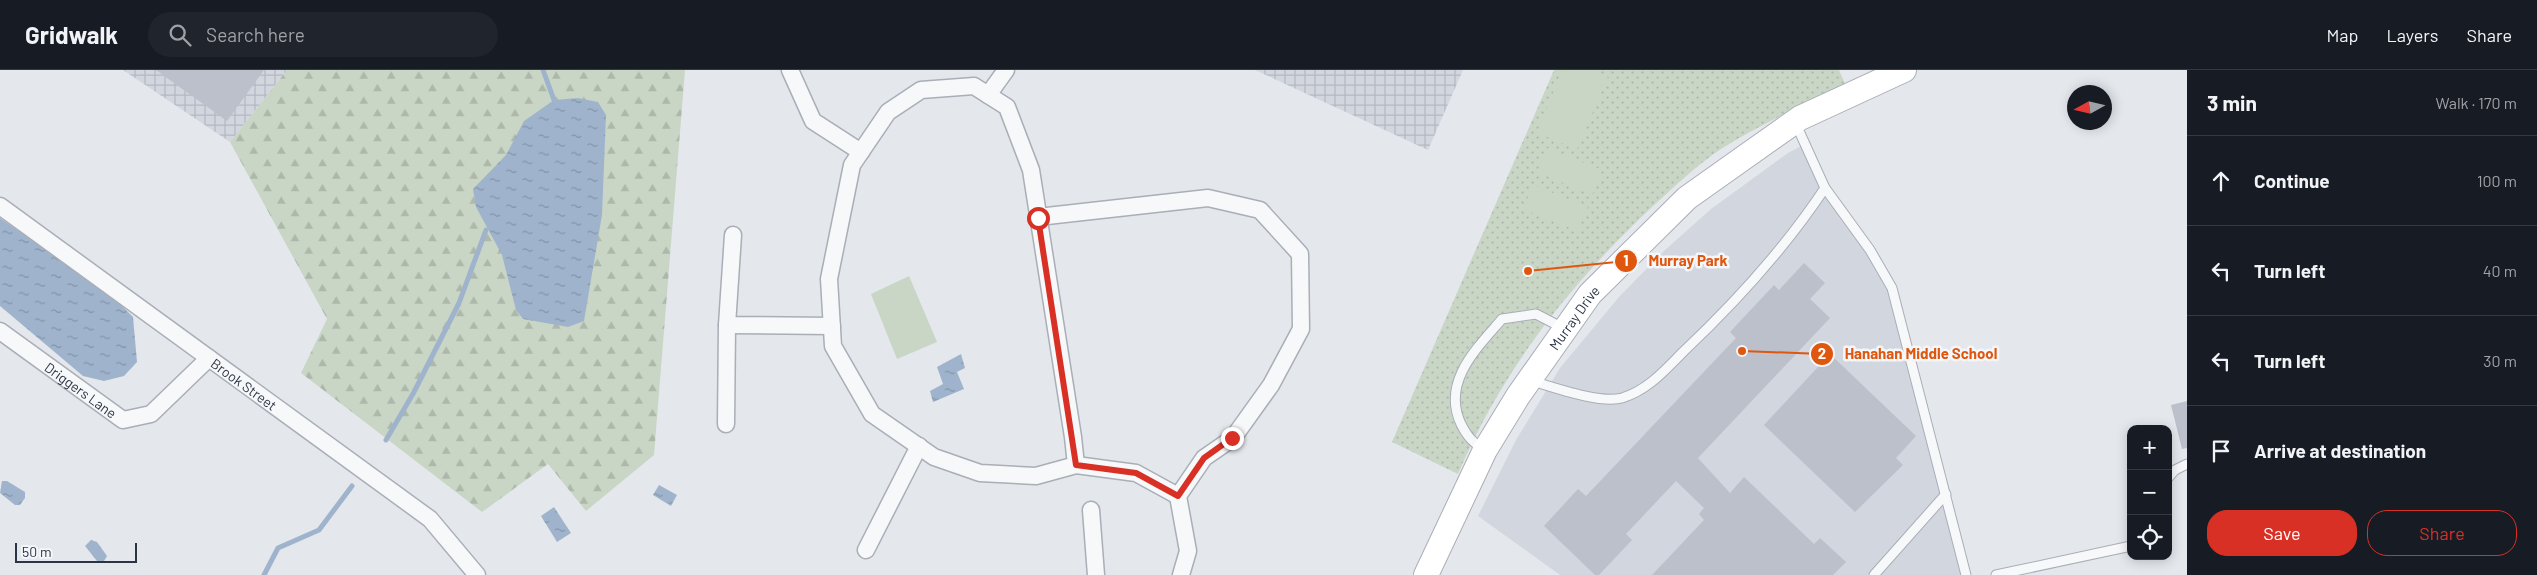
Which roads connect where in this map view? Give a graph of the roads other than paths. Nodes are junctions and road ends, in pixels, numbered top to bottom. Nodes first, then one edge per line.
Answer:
1 (790, 70) edge
2 (1006, 70) edge
3 (1904, 70) edge
4 (988, 95) junction
5 (1795, 122) junction
6 (861, 152) junction
7 (1825, 188) junction
8 (0, 206) edge
9 (1038, 218) junction
10 (734, 235) dead end
11 (728, 325) junction
12 (832, 326) junction
13 (1565, 329) junction
14 (0, 331) edge
15 (209, 358) junction
16 (1529, 380) junction
17 (726, 424) dead end
18 (919, 446) junction
19 (1485, 450) junction
20 (2187, 464) edge
21 (1076, 465) junction
22 (2172, 473) edge
23 (1946, 494) junction
24 (1178, 496) junction
25 (1091, 510) dead end
26 (2127, 547) edge
27 (866, 550) dead end
28 (476, 575) edge
29 (1096, 575) edge
30 (1181, 575) edge
31 (1426, 575) edge
32 (1874, 575) edge
33 (1966, 575) edge
34 (1996, 575) edge

1 - 6 street
2 - 4 street
3 - 5 street, Murray Drive
4 - 6 street
4 - 9 street
5 - 7 lane
5 - 13 street, Murray Drive
6 - 12 street
7 - 16 lane
7 - 23 lane
8 - 15 street, Brook Street
9 - 21 street
9 - 24 street
10 - 11 street
11 - 12 street
11 - 17 street
12 - 18 street
13 - 16 street, Murray Drive
13 - 19 lane
14 - 15 street, Driggers Lane
15 - 28 street, Brook Street
16 - 19 street, Murray Drive
18 - 21 street
18 - 27 street
19 - 31 street, Murray Drive
20 - 22 lane
21 - 24 street
23 - 32 lane
23 - 33 lane
24 - 30 street
25 - 29 street
26 - 34 lane

